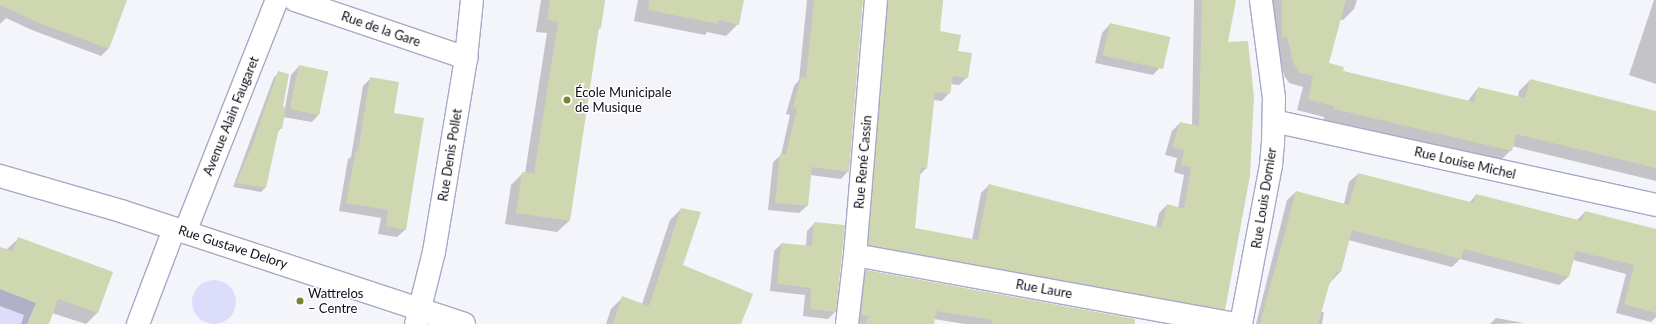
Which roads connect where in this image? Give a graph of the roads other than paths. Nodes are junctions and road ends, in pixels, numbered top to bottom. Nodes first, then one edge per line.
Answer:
1 (277, 0) edge
2 (295, 0) edge
3 (472, 0) edge
4 (876, 0) edge
5 (1261, 0) edge
6 (466, 58) junction
7 (1274, 121) junction
8 (0, 176) edge
9 (1656, 205) edge
10 (180, 230) junction
11 (855, 255) junction
12 (419, 317) edge
13 (138, 324) edge
14 (464, 324) edge
15 (847, 324) edge
16 (1233, 324) edge
17 (1241, 324) edge

1 - 10 street, Avenue Alain Faugaret
2 - 6 street, Rue de la Gare
3 - 6 street, Rue Denis Pollet
4 - 11 street, Rue René Cassin
5 - 7 street, Rue Louis Dornier
6 - 12 street, Rue Denis Pollet
7 - 9 street, Rue Louise Michel
7 - 17 street, Rue Louis Dornier
8 - 10 street, Rue Gustave Delory
10 - 12 street, Rue Gustave Delory
10 - 13 street, Avenue Alain Faugaret
11 - 15 street, Rue René Cassin
11 - 16 street, Rue Laure
12 - 14 street, Rue Gustave Delory

